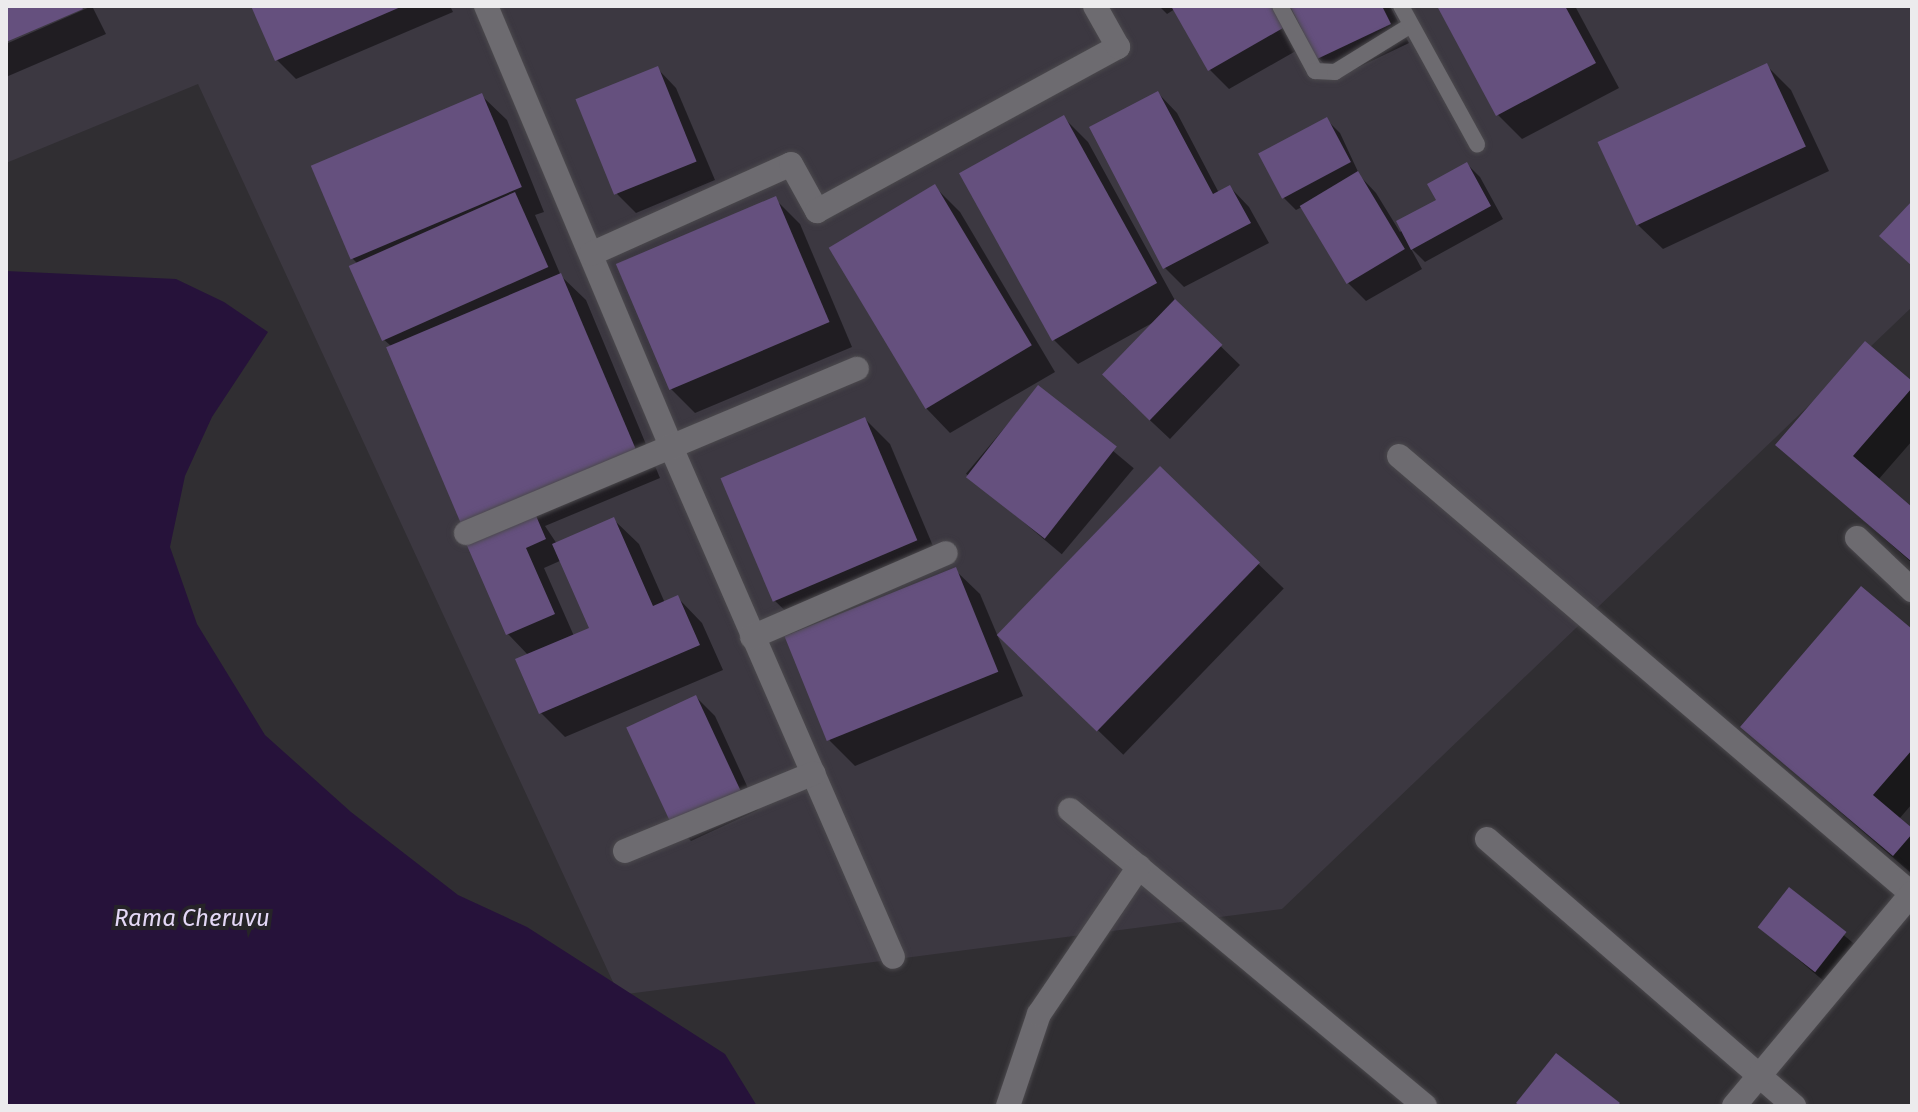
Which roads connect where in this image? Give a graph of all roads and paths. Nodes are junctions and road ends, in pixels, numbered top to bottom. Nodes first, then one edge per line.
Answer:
1 (486, 6) edge
2 (1095, 6) edge
3 (1280, 6) edge
4 (1401, 6) edge
5 (1411, 25) junction
6 (1477, 144) dead end
7 (591, 254) junction
8 (857, 369) dead end
9 (671, 447) junction
10 (1399, 456) dead end
11 (466, 533) dead end
12 (1857, 538) dead end
13 (946, 553) dead end
14 (1912, 590) edge
15 (752, 637) junction
16 (814, 773) junction
17 (1070, 810) dead end
18 (1487, 839) dead end
19 (625, 851) dead end
20 (1139, 867) junction
21 (1912, 893) edge
22 (893, 957) dead end
23 (1761, 1078) junction
24 (1008, 1106) edge
25 (1425, 1106) edge
26 (1734, 1106) edge
27 (1794, 1106) edge

1 - 7 street
2 - 7 street
3 - 5 lane
4 - 5 lane
5 - 6 lane
7 - 9 street
8 - 9 street
9 - 11 street
9 - 15 street
10 - 21 street
12 - 14 street
13 - 15 street
15 - 16 street
16 - 19 street
16 - 22 street
17 - 20 street
18 - 23 street
20 - 24 street
20 - 25 street
21 - 23 street
23 - 26 street
23 - 27 street

